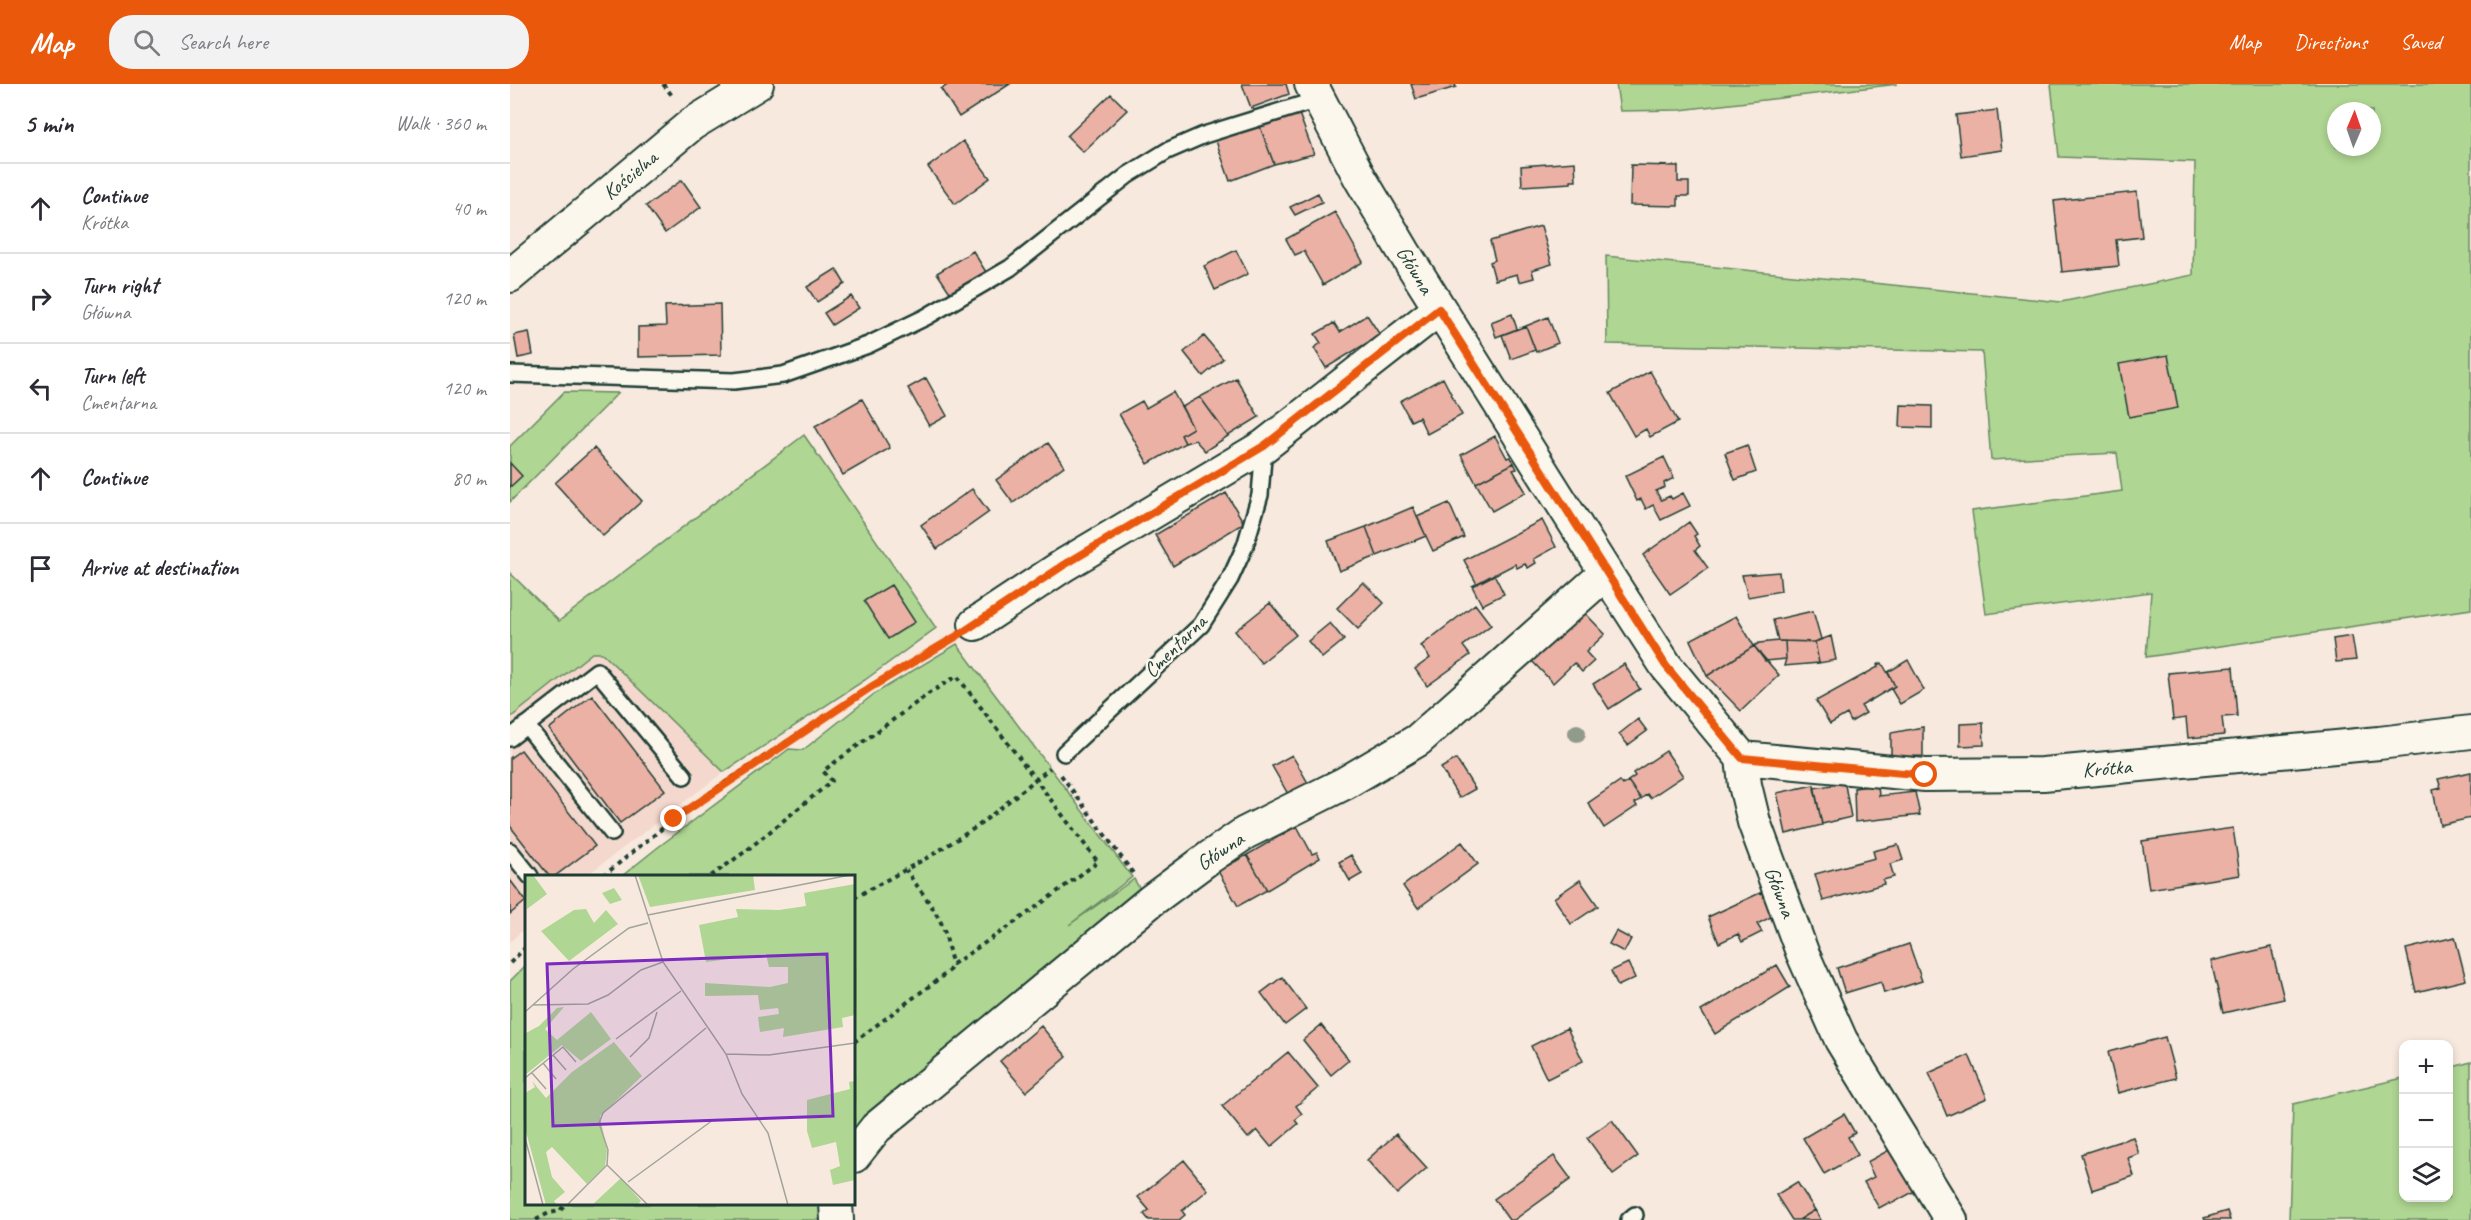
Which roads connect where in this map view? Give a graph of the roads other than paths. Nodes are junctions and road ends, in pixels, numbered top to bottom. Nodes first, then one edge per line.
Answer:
1 (757, 84) edge
2 (1314, 92) edge
3 (510, 276) edge
4 (1439, 309) junction
5 (510, 374) edge
6 (1264, 446) junction
7 (1606, 573) junction
8 (975, 624) road end
9 (526, 725) junction
10 (2471, 732) edge
11 (510, 738) edge
12 (1064, 753) dead end
13 (1742, 758) junction
14 (684, 776) dead end
15 (612, 833) dead end
16 (510, 851) edge
17 (529, 875) edge
18 (855, 1155) edge
19 (836, 1205) edge
20 (837, 1220) edge
21 (1952, 1220) edge

1 - 3 street, Kościelna
2 - 4 street, Główna
2 - 5 lane
4 - 6 street
4 - 7 street, Główna
6 - 8 street
6 - 12 lane, Cmentarna
7 - 13 street, Główna
7 - 18 street, Główna
9 - 11 lane
9 - 14 lane
9 - 15 lane
10 - 13 street, Krótka
13 - 21 street, Główna
16 - 17 lane
19 - 20 street

